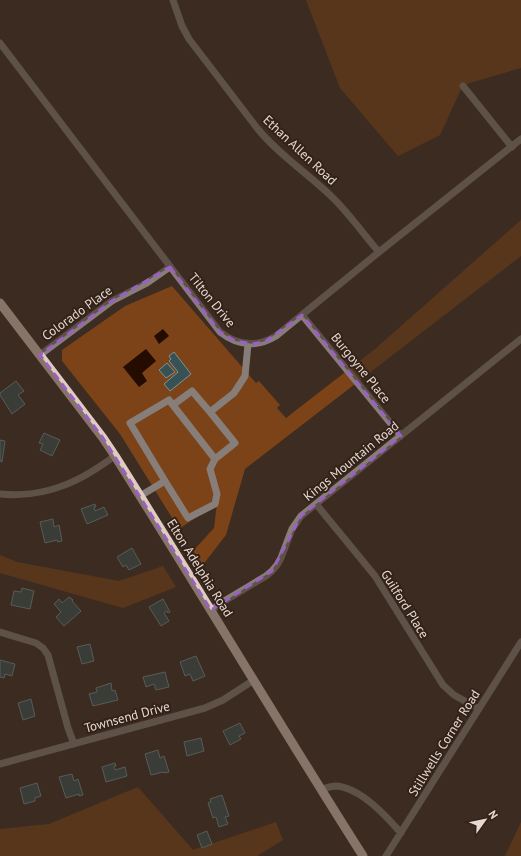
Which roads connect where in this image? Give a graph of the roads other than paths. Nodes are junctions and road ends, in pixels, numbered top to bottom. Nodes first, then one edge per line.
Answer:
1 (174, 0) edge
2 (0, 43) edge
3 (463, 86) dead end
4 (521, 139) edge
5 (512, 146) junction
6 (379, 252) junction
7 (170, 267) junction
8 (0, 303) edge
9 (302, 314) junction
10 (521, 339) edge
11 (248, 344) junction
12 (40, 355) junction
13 (173, 405) junction
14 (210, 412) junction
15 (401, 436) junction
16 (115, 456) junction
17 (216, 459) junction
18 (165, 481) junction
19 (0, 494) edge
20 (140, 496) junction
21 (316, 504) junction
22 (211, 610) junction
23 (0, 632) edge
24 (521, 642) edge
25 (254, 680) junction
26 (479, 709) junction
27 (74, 744) junction
28 (0, 764) edge
29 (321, 790) junction
30 (401, 833) junction
31 (363, 856) edge
32 (386, 856) edge

1 - 6 street, Ethan Allen Road
2 - 7 street, Tilton Drive
3 - 5 street
4 - 5 street, Tilton Drive
5 - 6 street, Tilton Drive
6 - 9 street, Tilton Drive
7 - 11 street, Tilton Drive
7 - 12 street, Colorado Place
8 - 12 main road, Elton Adelphia Road
9 - 11 street, Tilton Drive
9 - 15 street, Burgoyne Place
10 - 15 street, Kings Mountain Road
11 - 14 street
12 - 16 main road, Elton Adelphia Road
13 - 14 street
13 - 17 street
13 - 18 street
14 - 17 street
15 - 21 street, Kings Mountain Road
16 - 19 street
16 - 20 main road, Elton Adelphia Road
17 - 18 street
18 - 20 street
20 - 22 main road, Elton Adelphia Road
21 - 22 street, Kings Mountain Road
21 - 26 street, Guilford Place
22 - 25 main road, Elton Adelphia Road
23 - 27 street
24 - 26 street, Stillwells Corner Road
25 - 27 street, Townsend Drive
25 - 29 main road, Elton Adelphia Road
26 - 30 street, Stillwells Corner Road
27 - 28 street, Townsend Drive
29 - 30 street
29 - 31 main road, Elton Adelphia Road
30 - 32 street, Stillwells Corner Road

